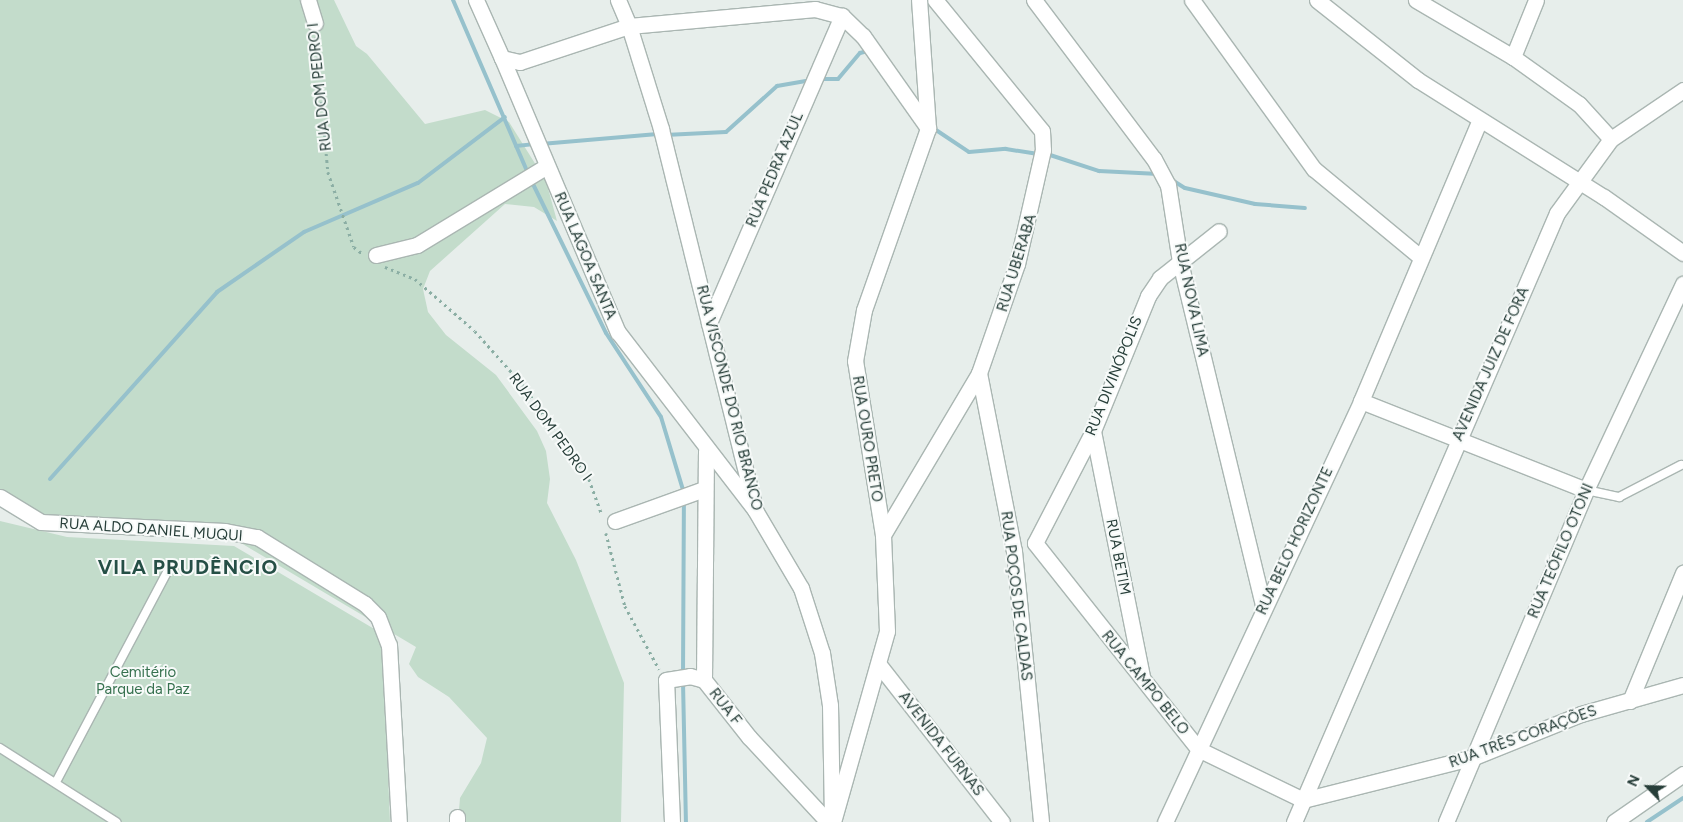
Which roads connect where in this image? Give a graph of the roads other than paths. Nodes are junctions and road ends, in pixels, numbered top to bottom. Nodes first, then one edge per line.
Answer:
1 (308, 0) edge
2 (476, 0) edge
3 (618, 0) edge
4 (919, 0) edge
5 (935, 0) edge
6 (1034, 0) edge
7 (1192, 0) edge
8 (1317, 0) edge
9 (1416, 0) edge
10 (1536, 0) edge
11 (842, 16) junction
12 (315, 23) road end
13 (629, 26) junction
14 (1512, 57) junction
15 (502, 58) junction
16 (1683, 90) edge
17 (1479, 121) junction
18 (928, 128) junction
19 (1611, 139) junction
20 (547, 166) junction
21 (1579, 180) junction
22 (1219, 231) dead end
23 (1683, 237) edge
24 (1667, 241) junction
25 (1683, 253) edge
26 (1419, 256) junction
27 (373, 258) road end
28 (1180, 262) junction
29 (1683, 284) edge
30 (710, 324) junction
31 (979, 373) junction
32 (1362, 401) junction
33 (1093, 431) junction
34 (1457, 441) junction
35 (706, 451) junction
36 (1681, 465) dead end
37 (704, 489) junction
38 (1586, 490) junction
39 (0, 497) edge
40 (755, 510) junction
41 (607, 521) road end
42 (883, 535) junction
43 (1035, 543) junction
44 (1014, 551) junction
45 (170, 567) dead end
46 (1683, 573) edge
47 (1264, 608) junction
48 (880, 666) junction
49 (704, 680) junction
50 (1143, 682) junction
51 (1683, 686) edge
52 (1630, 701) junction
53 (0, 748) edge
54 (1198, 749) junction
55 (1474, 757) junction
56 (1683, 774) edge
57 (56, 782) junction
58 (1303, 800) junction
59 (116, 822) edge
60 (399, 822) edge
61 (672, 822) edge
62 (831, 822) edge
63 (1002, 822) edge
64 (1041, 822) edge
65 (1165, 822) edge
66 (1294, 822) edge
67 (1446, 822) edge
68 (1614, 822) edge

1 - 12 street, RUA DOM PEDRO I
2 - 15 street, RUA LAGOA SANTA
3 - 13 street, RUA VISCONDE DO RIO BRANCO
4 - 18 street, RUA OURO PRETO
5 - 31 street, RUA UBERABA
6 - 28 street, RUA NOVA LIMA
7 - 26 street
8 - 17 street
9 - 14 street
10 - 14 street
11 - 13 street
11 - 18 street
11 - 30 street, RUA PEDRA AZUL
13 - 15 street
13 - 30 street, RUA VISCONDE DO RIO BRANCO
14 - 19 street
15 - 20 street, RUA LAGOA SANTA
16 - 19 street, AVENIDA JUIZ DE FORA
17 - 21 street
17 - 26 street, RUA BELO HORIZONTE
18 - 42 street, RUA OURO PRETO
19 - 21 street, AVENIDA JUIZ DE FORA
20 - 27 street
20 - 35 street, RUA LAGOA SANTA
21 - 24 street
21 - 34 street, AVENIDA JUIZ DE FORA
22 - 28 street, RUA DIVINÓPOLIS
23 - 24 street
24 - 25 street
26 - 32 street, RUA BELO HORIZONTE
28 - 33 street, RUA DIVINÓPOLIS
28 - 47 street, RUA NOVA LIMA
29 - 38 street, RUA TEÓFILO OTONI
30 - 40 street, RUA VISCONDE DO RIO BRANCO
31 - 42 street, RUA UBERABA
31 - 44 street, RUA POÇOS DE CALDAS
32 - 34 street
32 - 47 street, RUA BELO HORIZONTE
33 - 43 street, RUA DIVINÓPOLIS
33 - 50 street, RUA BETIM
34 - 38 street
34 - 58 street, AVENIDA JUIZ DE FORA
35 - 37 street
35 - 40 street, RUA LAGOA SANTA
36 - 38 lane
37 - 41 street
37 - 49 street
38 - 55 street, RUA TEÓFILO OTONI
39 - 60 street, RUA ALDO DANIEL MUQUI
40 - 62 street, RUA VISCONDE DO RIO BRANCO
42 - 48 street, RUA OURO PRETO
43 - 44 street
43 - 50 street, RUA CAMPO BELO
44 - 64 street, RUA POÇOS DE CALDAS
45 - 57 lane
46 - 52 street
47 - 54 street, RUA BELO HORIZONTE
48 - 62 street, RUA OURO PRETO
48 - 63 street, AVENIDA FURNAS
49 - 61 street, RUA F
49 - 62 street, RUA F
50 - 54 street, RUA CAMPO BELO
51 - 52 street, RUA TRÊS CORAÇÕES
52 - 55 street, RUA TRÊS CORAÇÕES
53 - 57 lane
54 - 58 street, RUA CAMPO BELO
54 - 65 street, RUA BELO HORIZONTE
55 - 58 street, RUA TRÊS CORAÇÕES
55 - 67 street, RUA TEÓFILO OTONI
56 - 68 street
57 - 59 lane
58 - 66 street, AVENIDA JUIZ DE FORA

